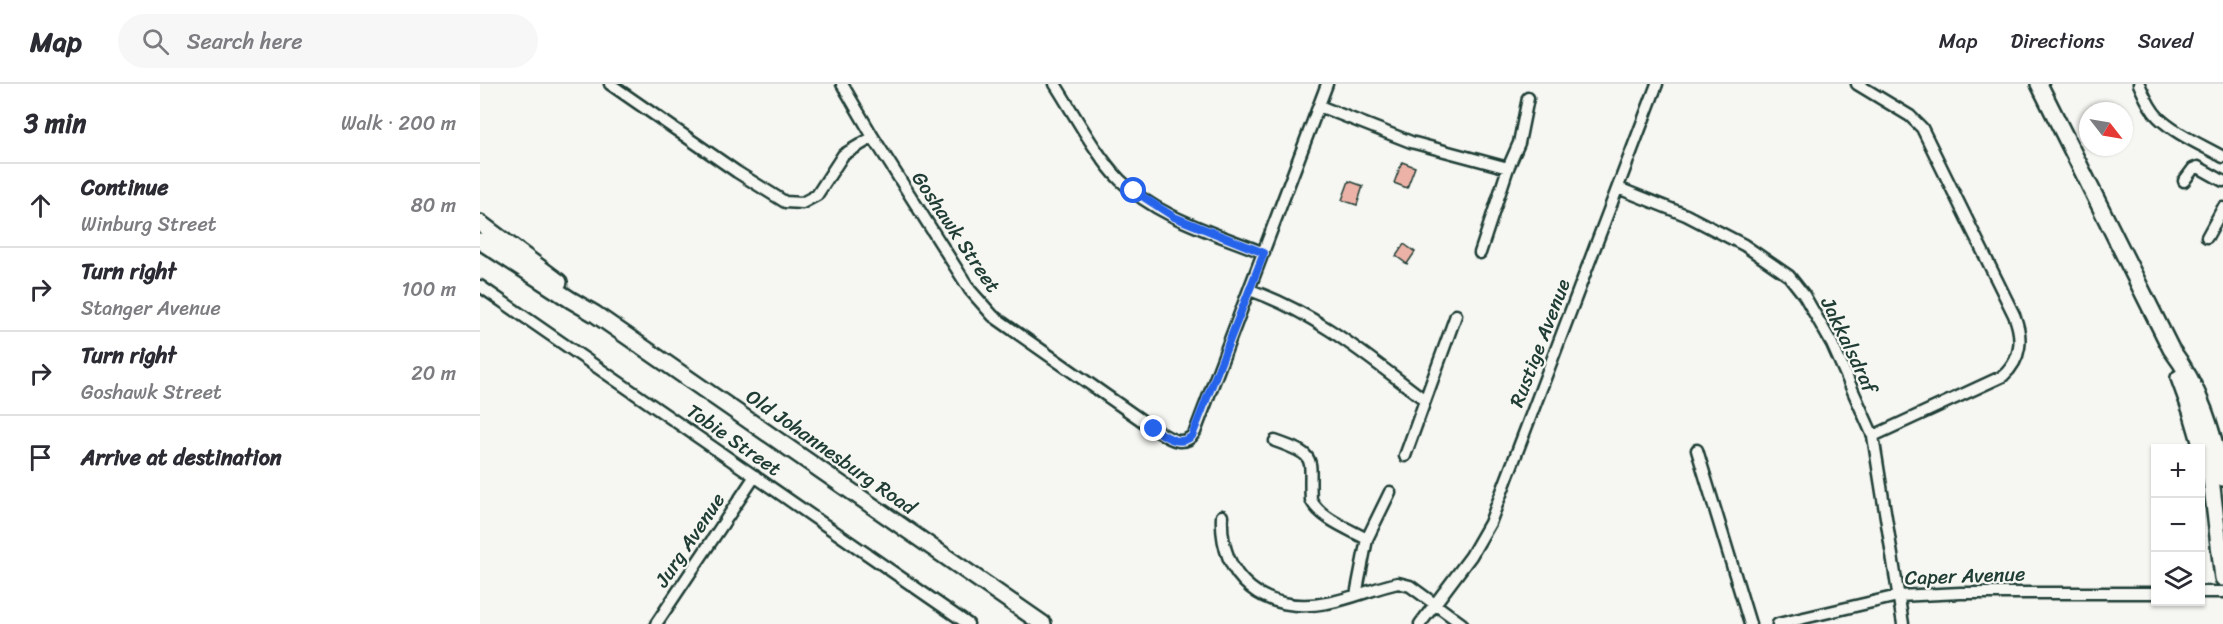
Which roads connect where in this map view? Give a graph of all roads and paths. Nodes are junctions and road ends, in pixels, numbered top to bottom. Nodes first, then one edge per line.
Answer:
1 (610, 84) edge
2 (842, 84) edge
3 (1055, 84) edge
4 (1328, 84) edge
5 (1658, 84) edge
6 (1857, 84) edge
7 (2039, 84) edge
8 (2139, 84) edge
9 (1528, 98) dead end
10 (1319, 106) junction
11 (873, 137) junction
12 (2223, 157) edge
13 (1508, 168) junction
14 (2184, 181) dead end
15 (2223, 181) edge
16 (1618, 188) junction
17 (2223, 208) edge
18 (480, 223) edge
19 (2207, 237) dead end
20 (480, 241) edge
21 (1264, 253) junction
22 (1480, 253) dead end
23 (480, 286) edge
24 (1250, 290) junction
25 (595, 314) junction
26 (1456, 315) dead end
27 (2171, 349) junction
28 (1425, 400) junction
29 (1873, 436) junction
30 (1275, 441) dead end
31 (1697, 450) dead end
32 (1405, 456) dead end
33 (755, 476) junction
34 (2223, 478) edge
35 (1390, 492) dead end
36 (1222, 516) dead end
37 (1367, 539) junction
38 (2223, 578) edge
39 (2205, 592) edge
40 (2223, 592) edge
41 (2151, 593) edge
42 (1356, 595) junction
43 (1898, 596) junction
44 (1436, 605) junction
45 (656, 624) edge
46 (968, 624) edge
47 (1043, 624) edge
48 (1420, 624) edge
49 (1462, 624) edge
50 (1750, 624) edge
51 (1778, 624) edge
52 (1903, 624) edge

1 - 11 street
2 - 11 street, Goshawk Street
3 - 21 street
4 - 10 street
5 - 16 street, Rustige Avenue
6 - 29 street
7 - 27 main road
8 - 12 street
9 - 13 street
10 - 13 street
10 - 21 street
11 - 24 street, Goshawk Street
13 - 22 street
14 - 15 street
16 - 29 street, Jakkalsdraf
16 - 44 street, Rustige Avenue
17 - 19 street
18 - 25 main road, Old Johannesburg Road
20 - 25 main road, Old Johannesburg Road
21 - 24 street
23 - 33 street, Tobie Street
24 - 28 street
25 - 47 main road, Old Johannesburg Road
26 - 28 street
27 - 34 main road
27 - 38 main road
28 - 32 street
29 - 43 street, Jakkalsdraf
30 - 37 street
31 - 50 street
33 - 45 street, Jurg Avenue
33 - 46 street, Tobie Street
35 - 37 street
36 - 42 street
37 - 42 street
39 - 40 street
41 - 43 street, Caper Avenue
42 - 44 street
43 - 51 street, Caper Avenue
43 - 52 street, Jakkalsdraf
44 - 48 street, Rustige Avenue
44 - 49 street

